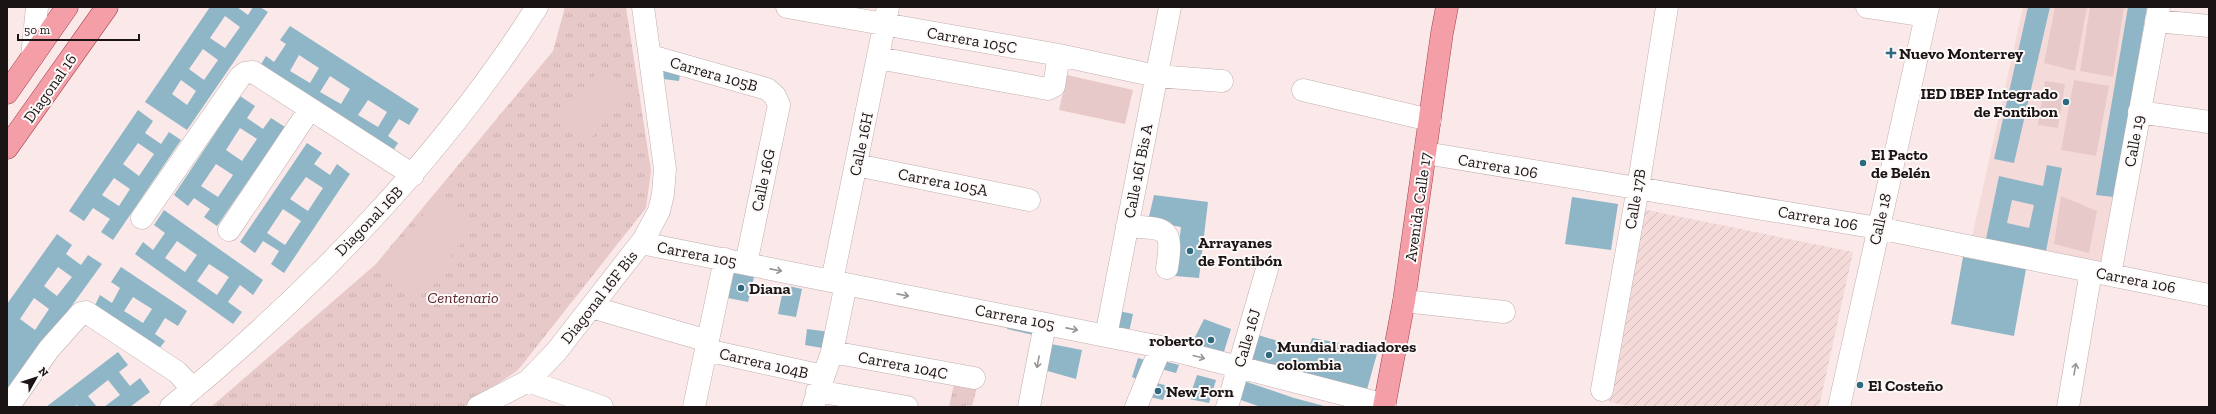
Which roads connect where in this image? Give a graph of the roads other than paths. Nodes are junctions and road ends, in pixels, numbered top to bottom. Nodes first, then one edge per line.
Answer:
1 (36, 7) edge
2 (67, 7) edge
3 (107, 7) edge
4 (537, 7) edge
5 (643, 7) edge
6 (787, 7) edge
7 (1170, 7) edge
8 (1447, 7) edge
9 (1667, 7) edge
10 (1867, 7) edge
11 (1927, 12) edge
12 (2158, 14) edge
13 (886, 16) edge
14 (2209, 26) edge
15 (1059, 55) junction
16 (651, 56) junction
17 (32, 57) junction
18 (878, 58) junction
19 (1156, 76) junction
20 (1222, 81) dead end
21 (1303, 90) dead end
22 (7, 93) edge
23 (776, 96) joint
24 (310, 109) junction
25 (2139, 112) junction
26 (1430, 120) junction
27 (2209, 122) edge
28 (7, 148) edge
29 (1425, 153) junction
30 (856, 165) junction
31 (413, 175) junction
32 (1638, 188) junction
33 (1029, 200) dead end
34 (142, 218) dead end
35 (1127, 226) junction
36 (1878, 228) junction
37 (229, 230) dead end
38 (641, 243) junction
39 (725, 259) junction
40 (746, 264) junction
41 (1167, 268) dead end
42 (1267, 269) dead end
43 (2100, 273) junction
44 (839, 282) junction
45 (2209, 295) edge
46 (1404, 301) junction
47 (591, 307) junction
48 (1504, 312) dead end
49 (1045, 324) junction
50 (1106, 336) junction
51 (707, 345) junction
52 (1161, 347) junction
53 (832, 352) junction
54 (1239, 367) junction
55 (974, 378) dead end
56 (528, 381) junction
57 (193, 389) junction
58 (1602, 390) dead end
59 (818, 391) edge
60 (505, 400) edge
61 (1384, 406) edge
62 (8, 407) edge
63 (171, 407) edge
64 (478, 407) edge
65 (602, 407) edge
66 (694, 407) edge
67 (907, 407) edge
68 (1029, 407) edge
69 (1136, 407) edge
70 (1227, 407) edge
71 (1839, 407) edge
72 (2068, 407) edge

1 - 17 street
2 - 17 main road, Diagonal 16
3 - 28 main road, Diagonal 16
4 - 31 street, Diagonal 16B
5 - 16 street, Diagonal 16F Bis
6 - 13 street, Carrera 105C
7 - 19 street, Calle 16I Bis A
8 - 26 main road, Avenida Calle 17
9 - 32 street, Calle 17B
10 - 11 street
11 - 36 street, Calle 18
12 - 14 street
12 - 25 street, Calle 19
13 - 15 street, Carrera 105C
13 - 18 street, Calle 16H
15 - 18 street
15 - 19 street, Carrera 105C
16 - 23 street, Carrera 105B
16 - 38 street, Diagonal 16F Bis
17 - 22 main road, Diagonal 16
18 - 30 street, Calle 16H
19 - 20 street, Carrera 105C
19 - 35 street, Calle 16I Bis A
21 - 26 street
23 - 40 street, Calle 16G
24 - 31 street
24 - 34 street
24 - 37 street
25 - 27 street
25 - 43 street, Calle 19
26 - 29 main road, Avenida Calle 17
29 - 32 street, Carrera 106
29 - 46 main road, Avenida Calle 17
30 - 33 street, Carrera 105A
30 - 44 street, Calle 16H
31 - 57 street, Diagonal 16B
32 - 36 street, Carrera 106
32 - 58 street, Calle 17B
35 - 41 street
35 - 50 street, Calle 16I Bis A
36 - 43 street, Carrera 106
36 - 71 street, Calle 18
38 - 39 street, Carrera 105
38 - 47 street, Diagonal 16F Bis
39 - 40 street, Carrera 105
39 - 51 street
40 -> 44 street, Carrera 105
42 - 54 street, Calle 16J
43 - 45 street, Carrera 106
72 -> 43 street, Calle 19
44 -> 49 street, Carrera 105
44 - 53 street, Calle 16H
46 - 48 street
46 - 61 main road, Avenida Calle 17
47 - 51 street, Carrera 104B
47 - 56 street, Diagonal 16F Bis
49 -> 50 street, Carrera 105
49 -> 68 street
50 - 52 street, Carrera 105
51 - 59 street, Carrera 104B
51 - 66 street
52 -> 54 street, Carrera 105
52 - 69 street
53 - 55 street, Carrera 104C
53 - 59 street, Calle 16H
54 - 61 street, Carrera 105
54 - 70 street, Calle 16J
56 - 60 street, Diagonal 16F Bis
56 - 65 street
57 - 62 street
57 - 63 street, Diagonal 16B
59 - 67 street, Carrera 104B
60 - 64 street, Diagonal 16F Bis

